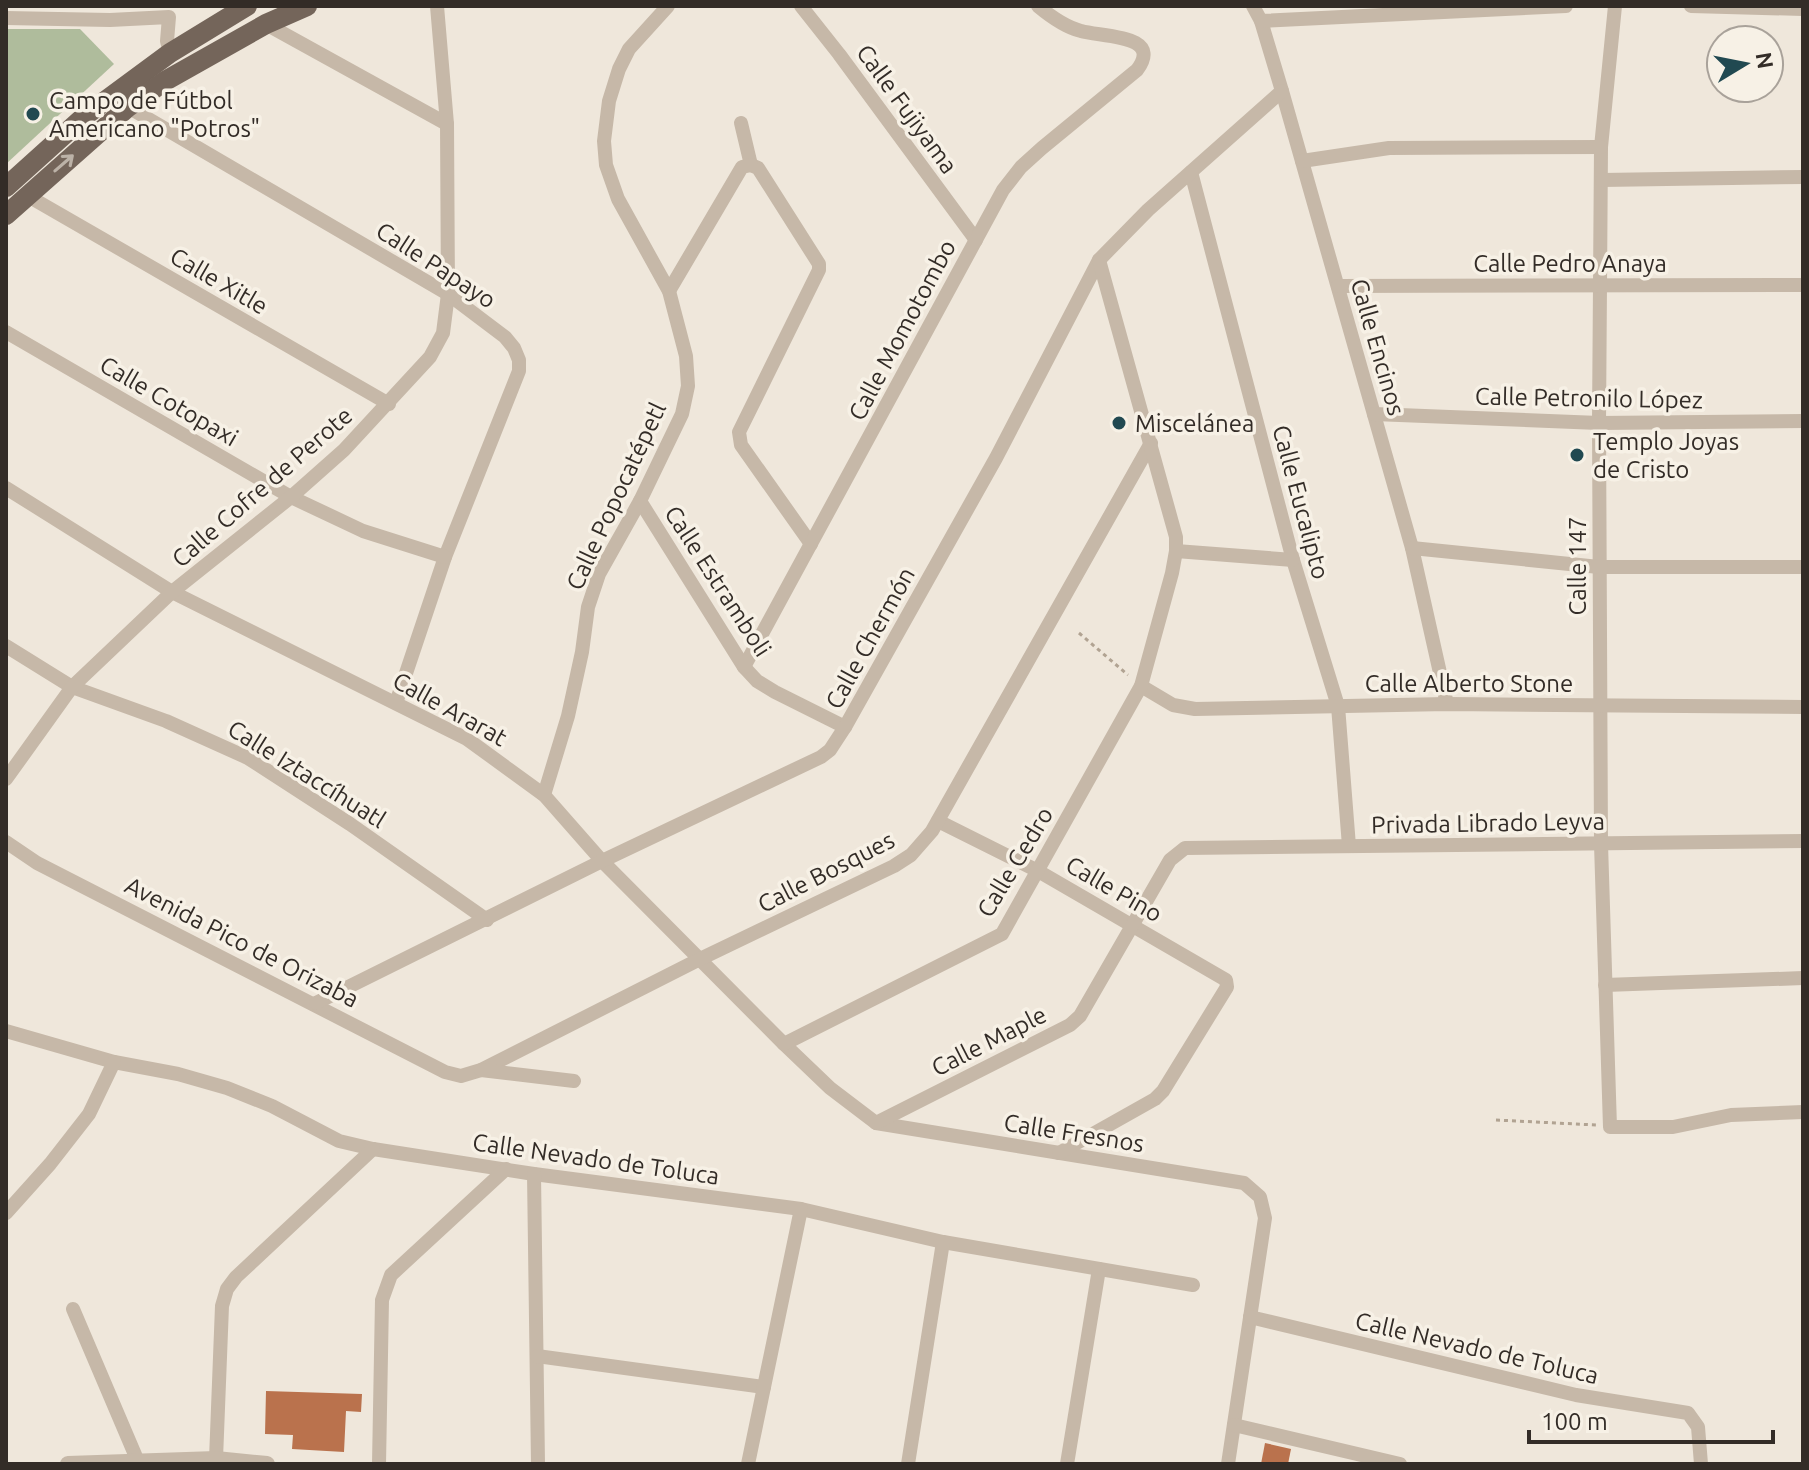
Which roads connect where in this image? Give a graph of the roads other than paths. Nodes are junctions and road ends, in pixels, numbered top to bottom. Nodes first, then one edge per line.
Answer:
1 (247, 6) edge
2 (307, 6) edge
3 (668, 6) edge
4 (801, 6) edge
5 (1038, 6) edge
6 (1253, 6) edge
7 (1566, 6) edge
8 (1615, 6) edge
9 (1691, 6) edge
10 (439, 7) edge
11 (1803, 9) edge
12 (170, 12) edge
13 (6, 18) edge
14 (1261, 21) junction
15 (266, 24) junction
16 (170, 53) junction
17 (1282, 91) junction
18 (128, 107) junction
19 (741, 123) dead end
20 (447, 124) junction
21 (1601, 147) junction
22 (1302, 161) junction
23 (751, 165) junction
24 (1191, 172) junction
25 (1803, 177) edge
26 (1602, 180) junction
27 (6, 187) edge
28 (28, 196) junction
29 (6, 215) edge
30 (976, 240) junction
31 (1099, 260) junction
32 (1600, 285) junction
33 (1803, 285) edge
34 (1338, 286) junction
35 (669, 291) junction
36 (448, 294) junction
37 (6, 332) edge
38 (389, 404) junction
39 (1374, 414) junction
40 (1803, 421) edge
41 (1599, 423) junction
42 (1151, 443) junction
43 (6, 488) edge
44 (291, 497) junction
45 (640, 501) junction
46 (811, 544) junction
47 (1412, 548) junction
48 (1176, 551) junction
49 (445, 557) junction
50 (1293, 560) junction
51 (1599, 567) junction
52 (1803, 567) edge
53 (172, 592) junction
54 (6, 646) edge
55 (744, 667) junction
56 (1141, 686) junction
57 (72, 687) junction
58 (396, 703) junction
59 (1447, 704) junction
60 (1600, 705) junction
61 (1338, 706) junction
62 (1803, 707) edge
63 (845, 727) junction
64 (6, 779) edge
65 (544, 795) junction
66 (938, 821) junction
67 (1803, 841) edge
68 (6, 842) edge
69 (1601, 844) junction
70 (1349, 846) junction
71 (1176, 853) joint
72 (602, 861) junction
73 (1038, 871) junction
74 (487, 920) junction
75 (1133, 925) junction
76 (700, 959) junction
77 (1803, 978) edge
78 (1605, 985) junction
79 (316, 1003) junction
80 (6, 1031) edge
81 (784, 1044) junction
82 (114, 1062) junction
83 (481, 1070) junction
84 (461, 1076) joint
85 (574, 1081) dead end
86 (1803, 1112) edge
87 (876, 1123) junction
88 (373, 1149) junction
89 (1059, 1153) junction
90 (506, 1169) junction
91 (534, 1174) junction
92 (801, 1209) junction
93 (6, 1213) edge
94 (943, 1242) junction
95 (1099, 1269) junction
96 (1193, 1285) dead end
97 (73, 1309) dead end
98 (1250, 1317) junction
99 (537, 1356) junction
100 (764, 1387) junction
101 (1234, 1425) junction
102 (216, 1459) junction
103 (139, 1463) edge
104 (68, 1464) edge
105 (267, 1464) edge
106 (379, 1464) edge
107 (538, 1464) edge
108 (748, 1464) edge
109 (908, 1464) edge
110 (1067, 1464) edge
111 (1228, 1464) edge
112 (1400, 1464) edge
113 (1701, 1464) edge

1 - 16 main road
2 - 15 main road
3 - 35 street, Calle Popocatépetl
4 - 30 street, Calle Fujiyama
5 - 30 street, Calle Momotombo
6 - 14 street, Calle Encinos
7 - 14 street
8 - 21 street, Calle 147
9 - 11 street
10 - 20 street, Calle Cofre de Perote
12 - 13 street
12 - 16 street
14 - 17 street, Calle Encinos
15 - 18 main road
15 - 20 street
16 - 27 main road
17 - 22 street, Calle Encinos
17 - 24 street, Calle Chermón
28 -> 18 main road
18 - 36 street, Calle Papayo
19 - 23 street
20 - 36 street, Calle Cofre de Perote
21 - 22 street
21 - 26 street, Calle 147
22 - 34 street, Calle Encinos
23 - 35 street
23 - 46 street
24 - 31 street, Calle Chermón
24 - 50 street, Calle Eucalipto
25 - 26 street
26 - 32 street, Calle 147
28 - 29 main road
28 - 38 street, Calle Xitle
30 - 46 street, Calle Momotombo
31 - 42 street
31 - 63 street, Calle Chermón
32 - 33 street, Calle Pedro Anaya
32 - 34 street, Calle Pedro Anaya
32 - 41 street, Calle 147
34 - 39 street, Calle Encinos
35 - 45 street, Calle Popocatépetl
36 - 38 street, Calle Cofre de Perote
36 - 49 street, Calle Papayo
37 - 44 street, Calle Cotopaxi
38 - 44 street, Calle Cofre de Perote
39 - 41 street, Calle Petronilo López
39 - 47 street, Calle Encinos
40 - 41 street, Calle Petronilo López
41 - 51 street, Calle 147
42 - 48 street
42 - 66 street, Calle Bosques
43 - 53 street, Calle Ararat
44 - 49 street, Calle Cotopaxi
44 - 53 street, Calle Cofre de Perote
45 - 55 street, Calle Estramboli
45 - 65 street, Calle Popocatépetl
46 - 55 street, Calle Momotombo
47 - 51 street
47 - 59 street, Calle Encinos
48 - 50 street
48 - 56 street, Calle Cedro
49 - 58 street, Calle Papayo
50 - 61 street, Calle Eucalipto
51 - 52 street
51 - 60 street, Calle 147
53 - 57 street, Calle Cofre de Perote
53 - 58 street, Calle Ararat
54 - 57 street, Calle Iztaccíhuatl
55 - 63 street, Calle Estramboli
56 - 61 street, Calle Alberto Stone
56 - 73 street, Calle Cedro
57 - 64 street, Calle Cofre de Perote
57 - 74 street, Calle Iztaccíhuatl
58 - 65 street, Calle Ararat
59 - 60 street, Calle Alberto Stone
59 - 61 street, Calle Alberto Stone
60 - 62 street, Calle Alberto Stone
60 - 69 street, Calle 147
61 - 70 street, Calle Eucalipto
63 - 72 street, Calle Chermón
65 - 72 street, Calle Ararat
66 - 73 street, Calle Pino
66 - 76 street, Calle Bosques
67 - 69 street, Privada Librado Leyva
68 - 79 street, Avenida Pico de Orizaba
69 - 70 street, Privada Librado Leyva
69 - 78 street, Calle 147
70 - 71 street, Privada Librado Leyva
71 - 75 street, Calle Maple
72 - 74 street, Calle Chermón
72 - 76 street, Calle Ararat
73 - 75 street, Calle Pino
73 - 81 street, Calle Cedro
74 - 79 street, Calle Chermón
75 - 87 street, Calle Maple
75 - 89 street, Calle Pino
76 - 81 street, Calle Ararat
76 - 83 street, Calle Bosques
77 - 78 street
78 - 86 street, Calle 147
79 - 84 street, Avenida Pico de Orizaba
80 - 82 street, Calle Nevado de Toluca
81 - 87 street, Calle Ararat
82 - 88 street, Calle Nevado de Toluca
82 - 93 street
83 - 84 street, Calle Bosques
83 - 85 street
87 - 89 street, Calle Fresnos
88 - 90 street, Calle Nevado de Toluca
88 - 102 street
89 - 98 street, Calle Fresnos
90 - 91 street, Calle Nevado de Toluca
90 - 106 street
91 - 92 street, Calle Nevado de Toluca
91 - 99 street
92 - 94 street, Calle Nevado de Toluca
92 - 100 street
94 - 95 street, Calle Nevado de Toluca
94 - 109 street
95 - 96 street, Calle Nevado de Toluca
95 - 110 street
97 - 103 street
98 - 101 street
98 - 113 street, Calle Nevado de Toluca
99 - 100 street
99 - 107 street
100 - 108 street
101 - 111 street
101 - 112 street
102 - 103 street
102 - 105 street
103 - 104 street

